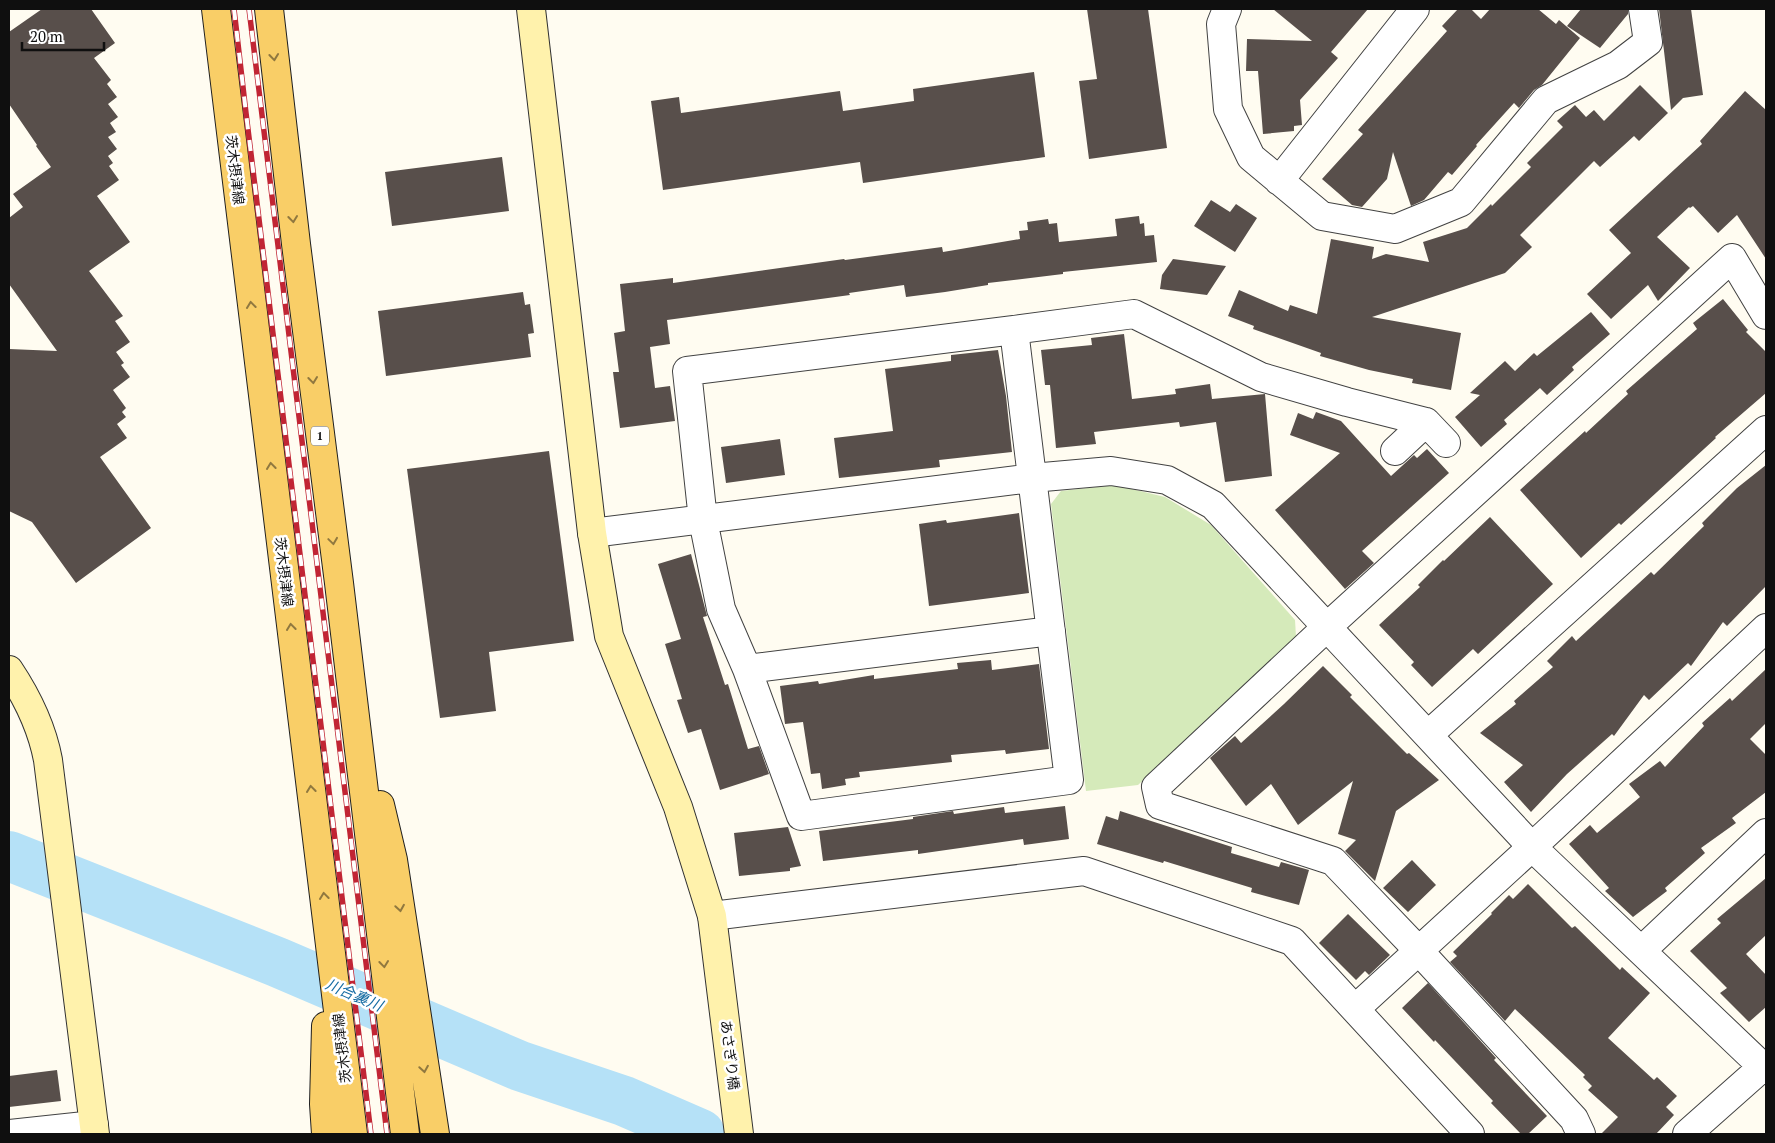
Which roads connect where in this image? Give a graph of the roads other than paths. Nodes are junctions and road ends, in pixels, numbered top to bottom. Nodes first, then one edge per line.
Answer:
1 (216, 9) edge
2 (269, 9) edge
3 (531, 9) edge
4 (1227, 9) edge
5 (1415, 9) edge
6 (1643, 9) edge
7 (1278, 181) junction
8 (1766, 315) edge
9 (1014, 330) junction
10 (1426, 422) junction
11 (1766, 430) edge
12 (1446, 443) dead end
13 (1395, 451) dead end
14 (1032, 478) junction
15 (703, 520) junction
16 (592, 533) junction
17 (1328, 626) junction
18 (1766, 628) edge
19 (1051, 631) junction
20 (748, 669) junction
21 (9, 670) edge
22 (1428, 735) junction
23 (1766, 833) edge
24 (1532, 847) junction
25 (383, 862) junction
26 (712, 916) junction
27 (1418, 950) junction
28 (1641, 951) junction
29 (1355, 1009) junction
30 (1765, 1067) edge
31 (336, 1102) junction
32 (434, 1129) edge
33 (95, 1130) edge
34 (404, 1130) edge
35 (10, 1134) edge
36 (326, 1134) edge
37 (353, 1134) edge
38 (739, 1134) edge
39 (1470, 1134) edge
40 (1581, 1134) edge
41 (1688, 1134) edge

31 -> 1 main road, 茨木摂津線
2 -> 25 main road, 1
3 - 16 street, あさぎり橋
4 - 7 street
5 - 7 street
6 - 7 street
8 - 17 street
9 - 10 street
9 - 14 street
9 - 15 street
10 - 12 street
10 - 13 street
11 - 22 street
14 - 15 street
14 - 17 street
14 - 19 street
15 - 16 street
15 - 20 street
16 - 26 street, あさぎり橋
17 - 22 street
17 - 27 street
18 - 24 street
19 - 20 street
19 - 20 street
21 - 33 street
22 - 24 street
23 - 28 street
24 - 27 street
24 - 28 street
25 -> 32 main road
25 -> 34 main road, 1
26 - 29 street
26 - 38 street, あさぎり橋
27 - 29 street
27 - 40 street
28 - 30 street
29 - 39 street
30 - 41 street
31 - 36 main road
31 - 37 main road, 茨木摂津線
33 - 35 street

